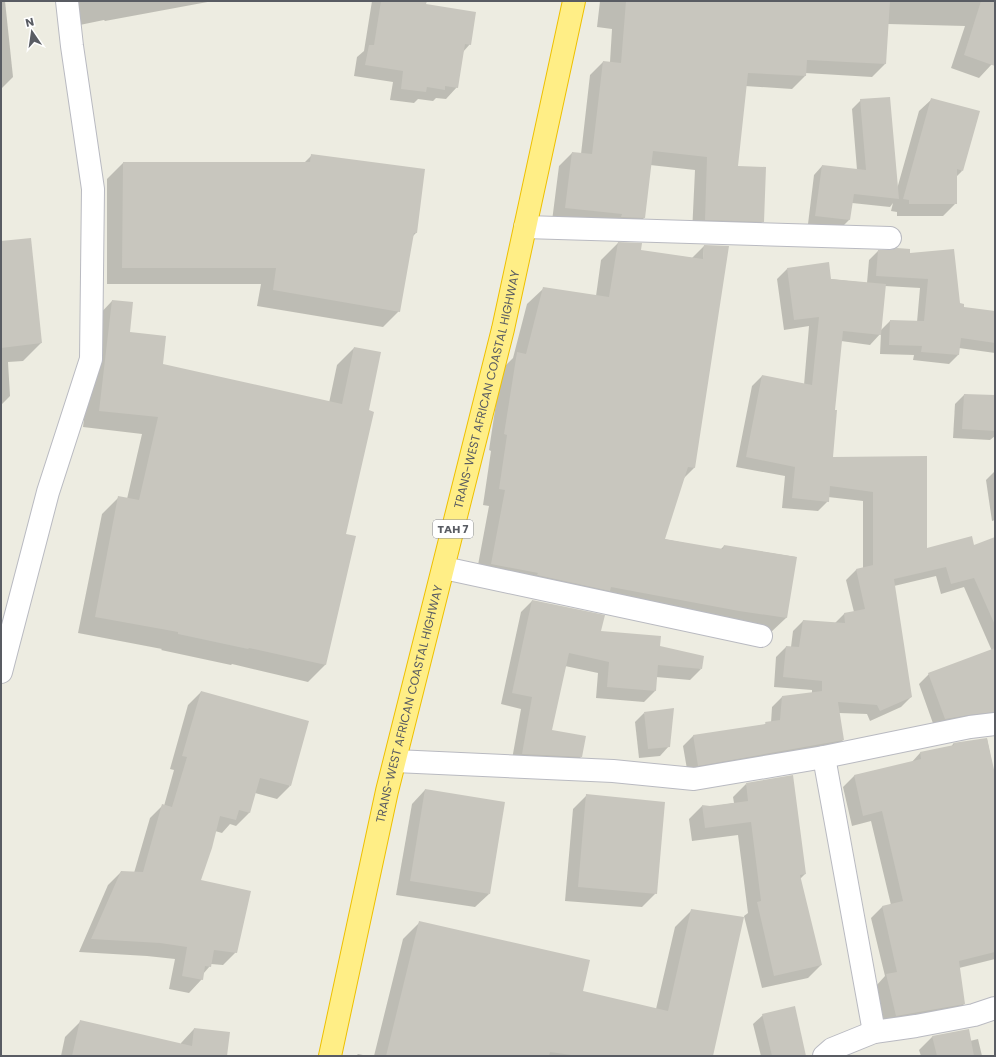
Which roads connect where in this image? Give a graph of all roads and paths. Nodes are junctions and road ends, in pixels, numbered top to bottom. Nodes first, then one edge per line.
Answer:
1 (67, 1) edge
2 (574, 1) edge
3 (525, 227) junction
4 (890, 238) dead end
5 (444, 568) junction
6 (761, 636) dead end
7 (1, 672) edge
8 (995, 724) edge
9 (824, 757) junction
10 (395, 761) junction
11 (995, 1008) edge
12 (874, 1032) junction
13 (330, 1056) edge
14 (824, 1056) edge

1 - 7 street
2 - 3 highway, TRANS-WEST AFRICAN COASTAL HIGHWAY / TAH 7
3 - 4 street
3 - 5 highway, TRANS-WEST AFRICAN COASTAL HIGHWAY / TAH 7
5 - 6 street
5 - 10 highway, TRANS-WEST AFRICAN COASTAL HIGHWAY / TAH 7
8 - 9 street
9 - 10 street
9 - 12 street
10 - 13 highway, TRANS-WEST AFRICAN COASTAL HIGHWAY / TAH 7
11 - 12 street
12 - 14 street

